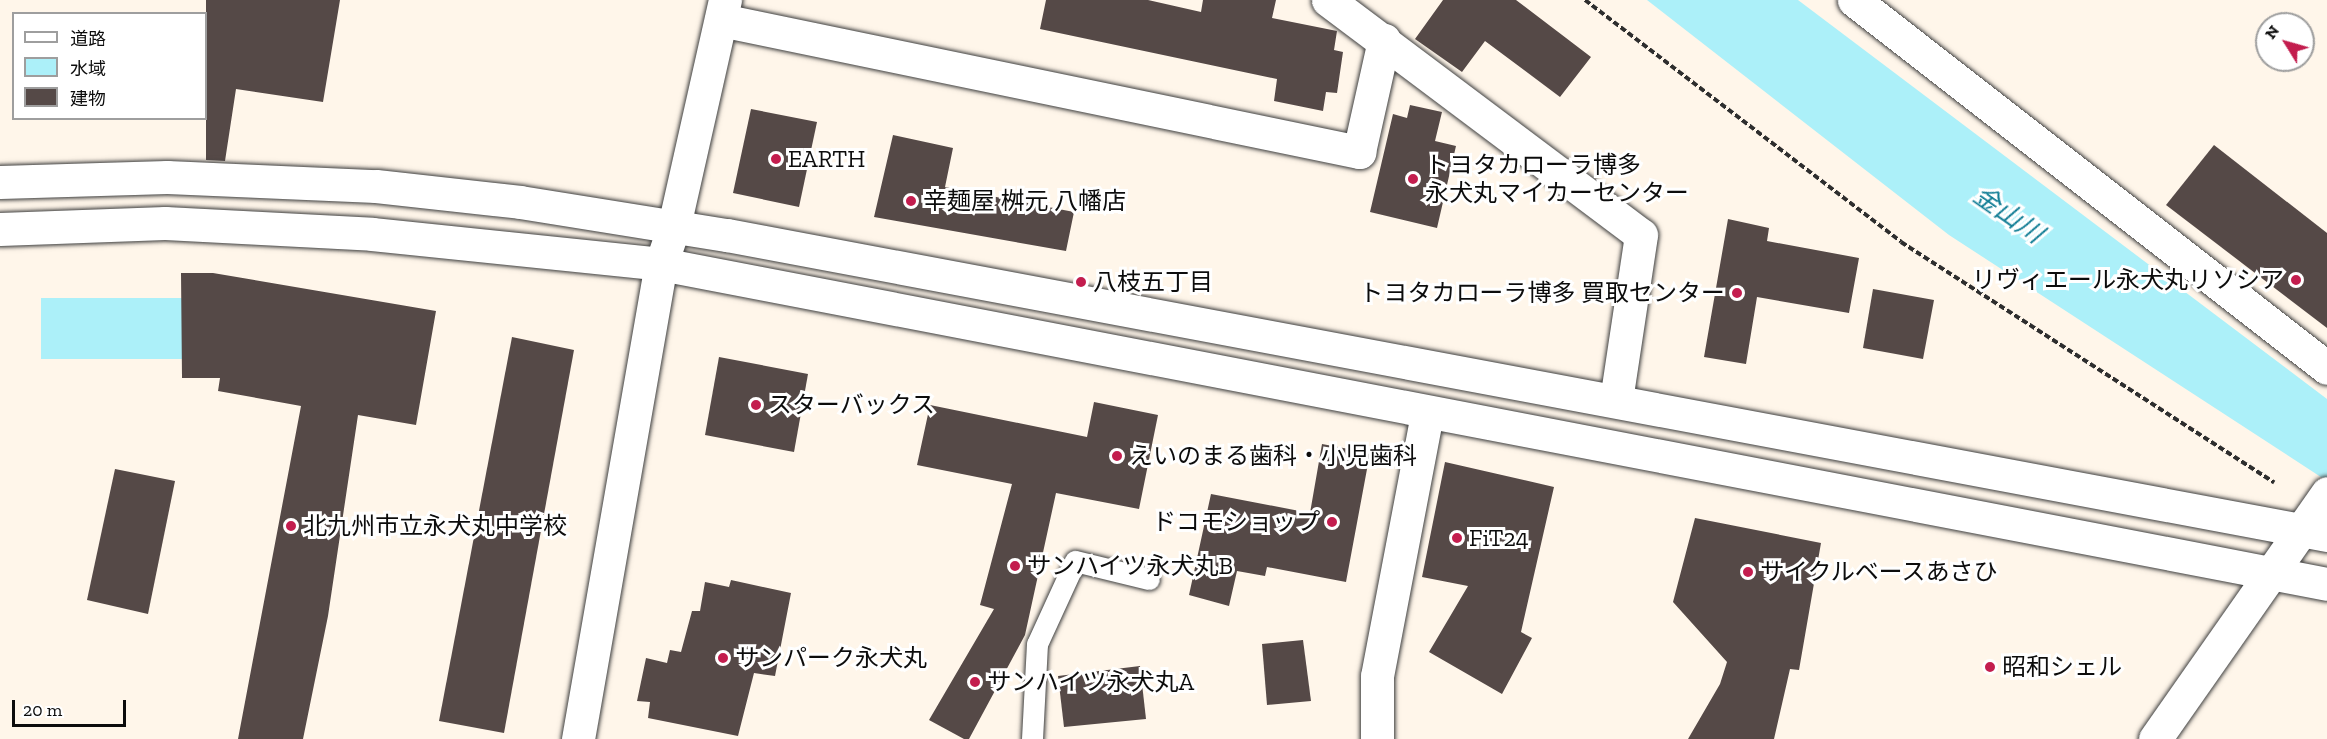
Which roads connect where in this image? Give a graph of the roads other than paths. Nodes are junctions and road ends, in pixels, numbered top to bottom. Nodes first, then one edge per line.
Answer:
1 (1328, 0) edge
2 (1854, 0) edge
3 (723, 10) edge
4 (1384, 40) junction
5 (0, 182) edge
6 (674, 226) junction
7 (0, 229) edge
8 (661, 264) junction
9 (2327, 368) edge
10 (1616, 400) junction
11 (1427, 413) junction
12 (2324, 496) edge
13 (2314, 532) edge
14 (2271, 572) junction
15 (1149, 579) dead end
16 (2327, 584) edge
17 (578, 739) edge
18 (1032, 739) edge
19 (1377, 739) edge
20 (2155, 739) edge

1 - 4 street
2 - 9 street
3 - 4 street
3 - 6 street
4 - 10 street
5 - 6 street
6 - 8 street
6 - 10 street
7 - 8 street
8 - 11 street
8 - 17 street
10 - 13 street
11 - 14 street
11 - 19 street
12 - 13 street
13 - 14 street
14 - 16 street
14 - 20 street
15 - 18 lane

